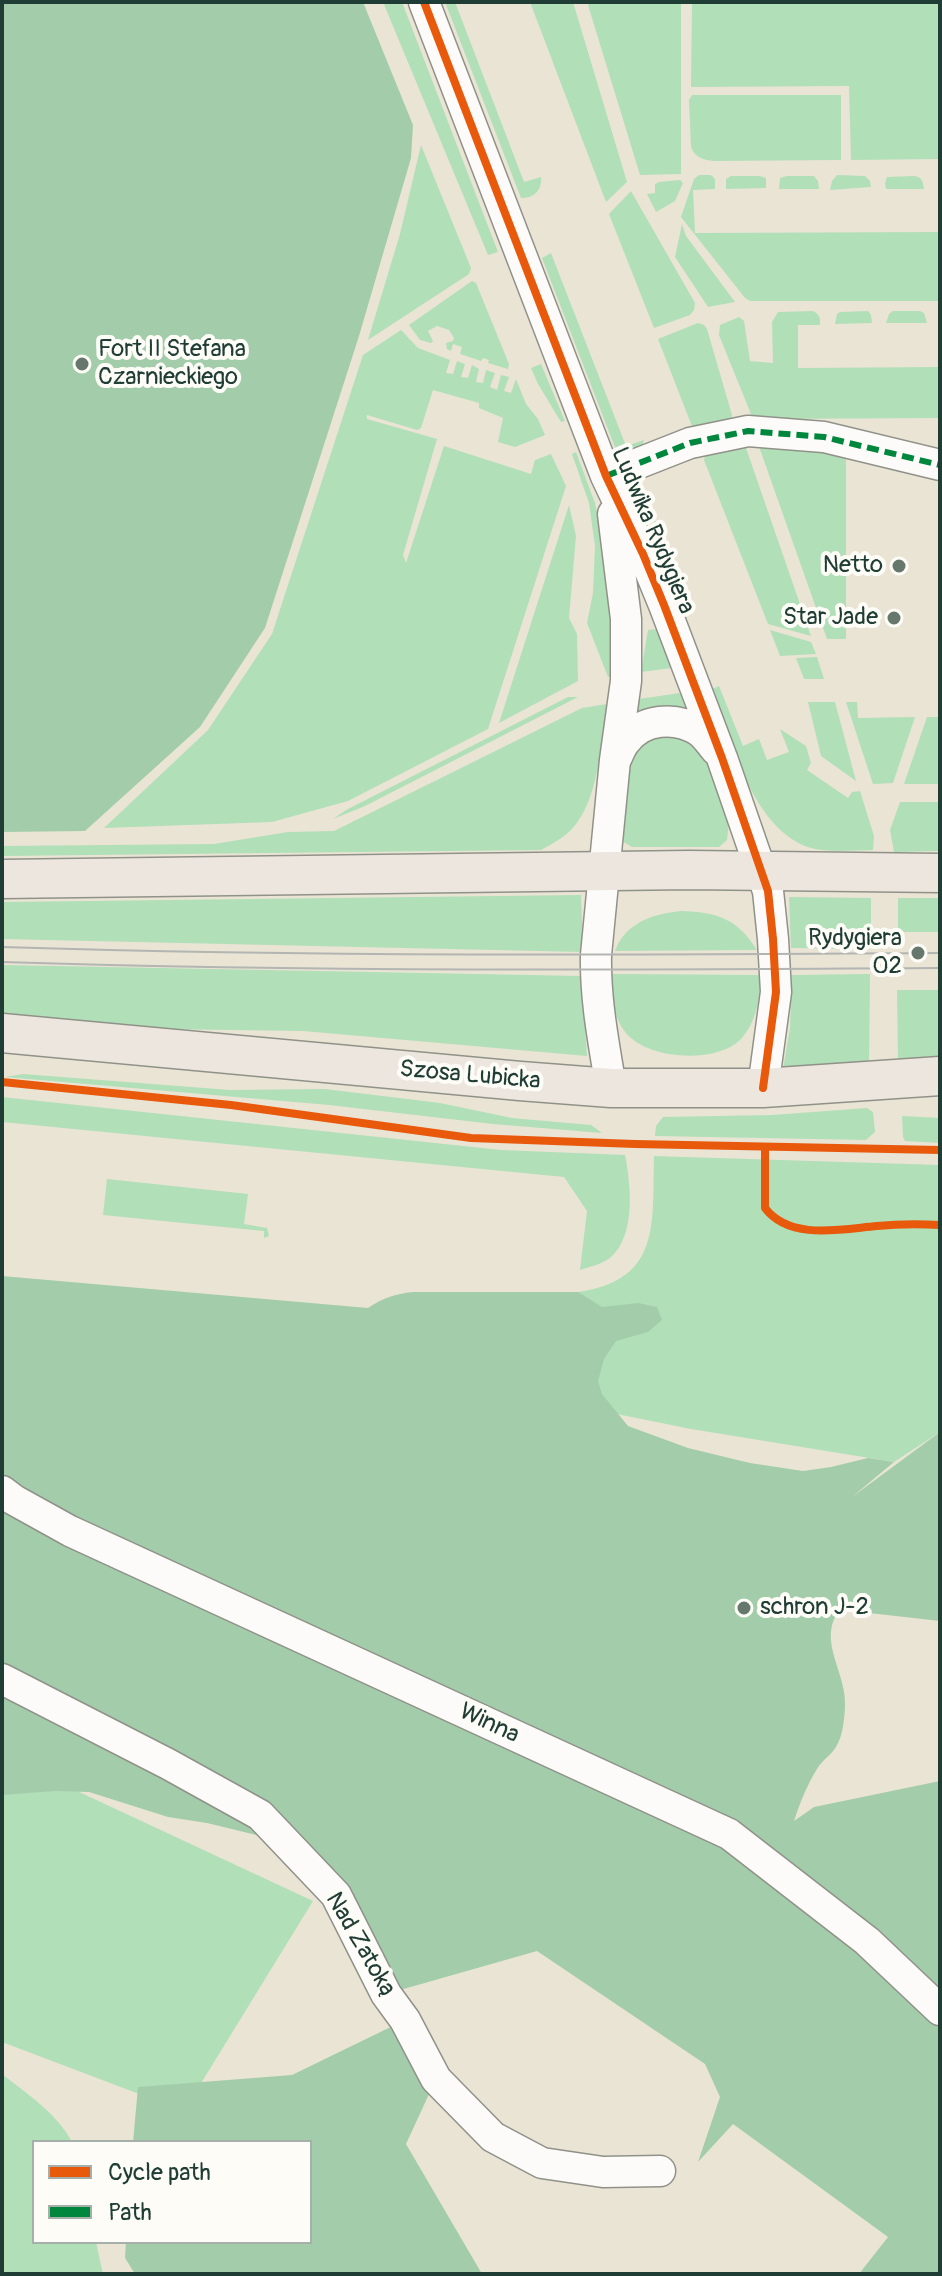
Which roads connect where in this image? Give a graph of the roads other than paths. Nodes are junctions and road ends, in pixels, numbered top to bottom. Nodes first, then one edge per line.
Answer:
1 (424, 2) edge
2 (940, 465) edge
3 (606, 476) junction
4 (722, 758) junction
5 (615, 760) junction
6 (761, 870) junction
7 (605, 871) junction
8 (940, 873) edge
9 (2, 879) edge
10 (10, 1041) edge
11 (940, 1076) edge
12 (611, 1088) junction
13 (763, 1088) junction
14 (2, 1491) edge
15 (2, 1679) edge
16 (940, 2010) edge
17 (660, 2171) dead end

1 - 3 street, Ludwika Rydygiera
2 - 3 street
3 - 4 street, Ludwika Rydygiera
3 - 5 street, Ludwika Rydygiera
4 - 5 street
4 - 6 street, Ludwika Rydygiera
5 - 7 street, Ludwika Rydygiera
6 - 7 main road
6 - 8 main road
6 - 13 street, Ludwika Rydygiera
7 - 9 main road
7 - 12 street, Ludwika Rydygiera
10 - 12 main road, Szosa Lubicka
11 - 13 main road, Szosa Lubicka
12 - 13 main road, Szosa Lubicka
14 - 16 street, Winna
15 - 17 street, Nad Zatoką

